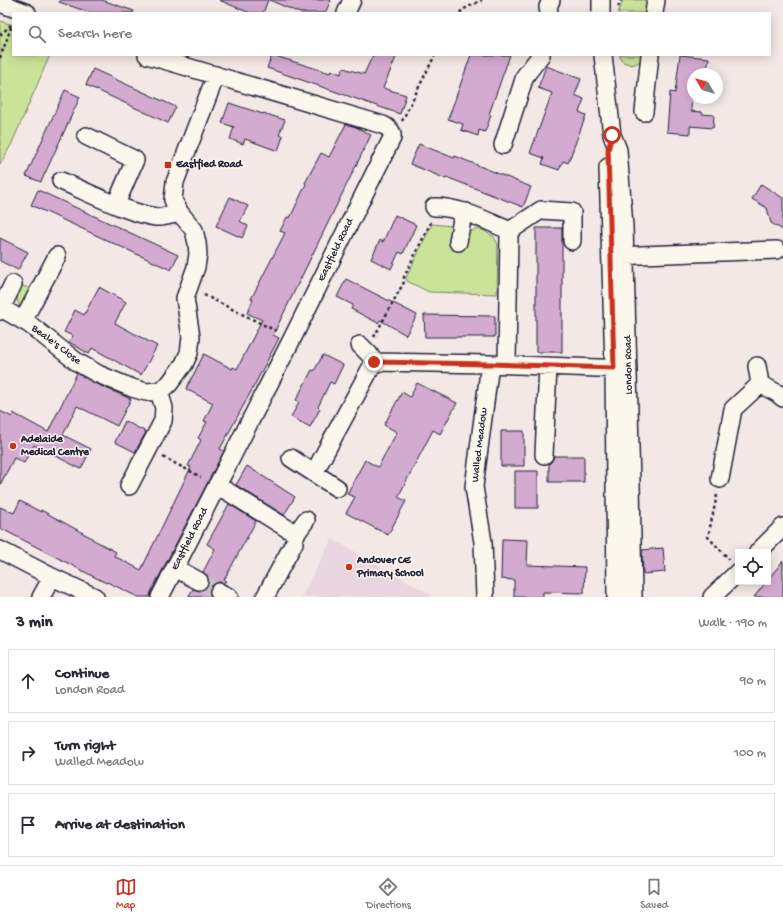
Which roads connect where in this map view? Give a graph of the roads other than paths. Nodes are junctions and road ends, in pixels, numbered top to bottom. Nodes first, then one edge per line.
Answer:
1 (352, 0) edge
2 (552, 0) edge
3 (601, 0) edge
4 (656, 0) edge
5 (0, 3) edge
6 (22, 7) edge
7 (346, 12) edge
8 (549, 12) edge
9 (601, 12) edge
10 (654, 12) edge
11 (150, 56) edge
12 (540, 56) edge
13 (603, 56) edge
14 (650, 56) edge
15 (216, 75) junction
16 (644, 112) dead end
17 (86, 136) dead end
18 (502, 145) dead end
19 (61, 181) dead end
20 (116, 204) junction
21 (436, 207) road end
22 (466, 212) junction
23 (180, 213) junction
24 (508, 232) junction
25 (572, 241) dead end
26 (458, 242) dead end
27 (777, 250) dead end
28 (57, 256) dead end
29 (618, 256) junction
30 (13, 284) dead end
31 (1, 309) edge
32 (23, 321) junction
33 (490, 364) junction
34 (507, 365) junction
35 (548, 366) junction
36 (757, 366) dead end
37 (622, 369) junction
38 (760, 384) junction
39 (158, 391) junction
40 (783, 398) edge
41 (544, 455) dead end
42 (291, 458) dead end
43 (314, 473) junction
44 (720, 479) road end
45 (217, 485) junction
46 (130, 486) dead end
47 (337, 488) dead end
48 (306, 520) dead end
49 (783, 527) edge
50 (294, 543) dead end
51 (761, 549) edge
52 (0, 550) edge
53 (175, 568) junction
54 (735, 569) edge
55 (52, 577) junction
56 (199, 581) tunnel mouth
57 (41, 597) edge
58 (95, 597) edge
59 (160, 597) edge
60 (265, 597) edge
61 (485, 597) edge
62 (616, 597) edge
63 (633, 597) edge
64 (712, 597) edge

1 - 7 street
2 - 8 street
3 - 9 street
4 - 10 street
5 - 6 street
11 - 15 street
12 - 18 street
13 - 29 street, London Road
14 - 16 street
15 - 23 street
15 - 45 street, Eastfield Road
17 - 20 street
19 - 20 street
20 - 23 street
21 - 22 street
22 - 24 street
22 - 26 street
23 - 39 street
24 - 25 street
24 - 34 street
27 - 29 street
28 - 32 street
29 - 37 street, London Road
30 - 31 street, Beale's Close
31 - 32 street, Beale's Close
32 - 39 street, Beale's Close
33 - 34 street
33 - 43 street
33 - 61 street, Walled Meadow
34 - 35 street
35 - 37 street
35 - 41 street
36 - 38 street
37 - 62 street, London Road
37 - 63 street, London Road
38 - 40 street
38 - 44 street
39 - 46 street
42 - 43 street
43 - 47 street
45 - 48 street
45 - 53 street, Eastfield Road
49 - 51 street
50 - 60 street
52 - 55 street
53 - 56 street
53 - 59 street, Eastfield Road
54 - 64 street
55 - 57 street
55 - 58 street

